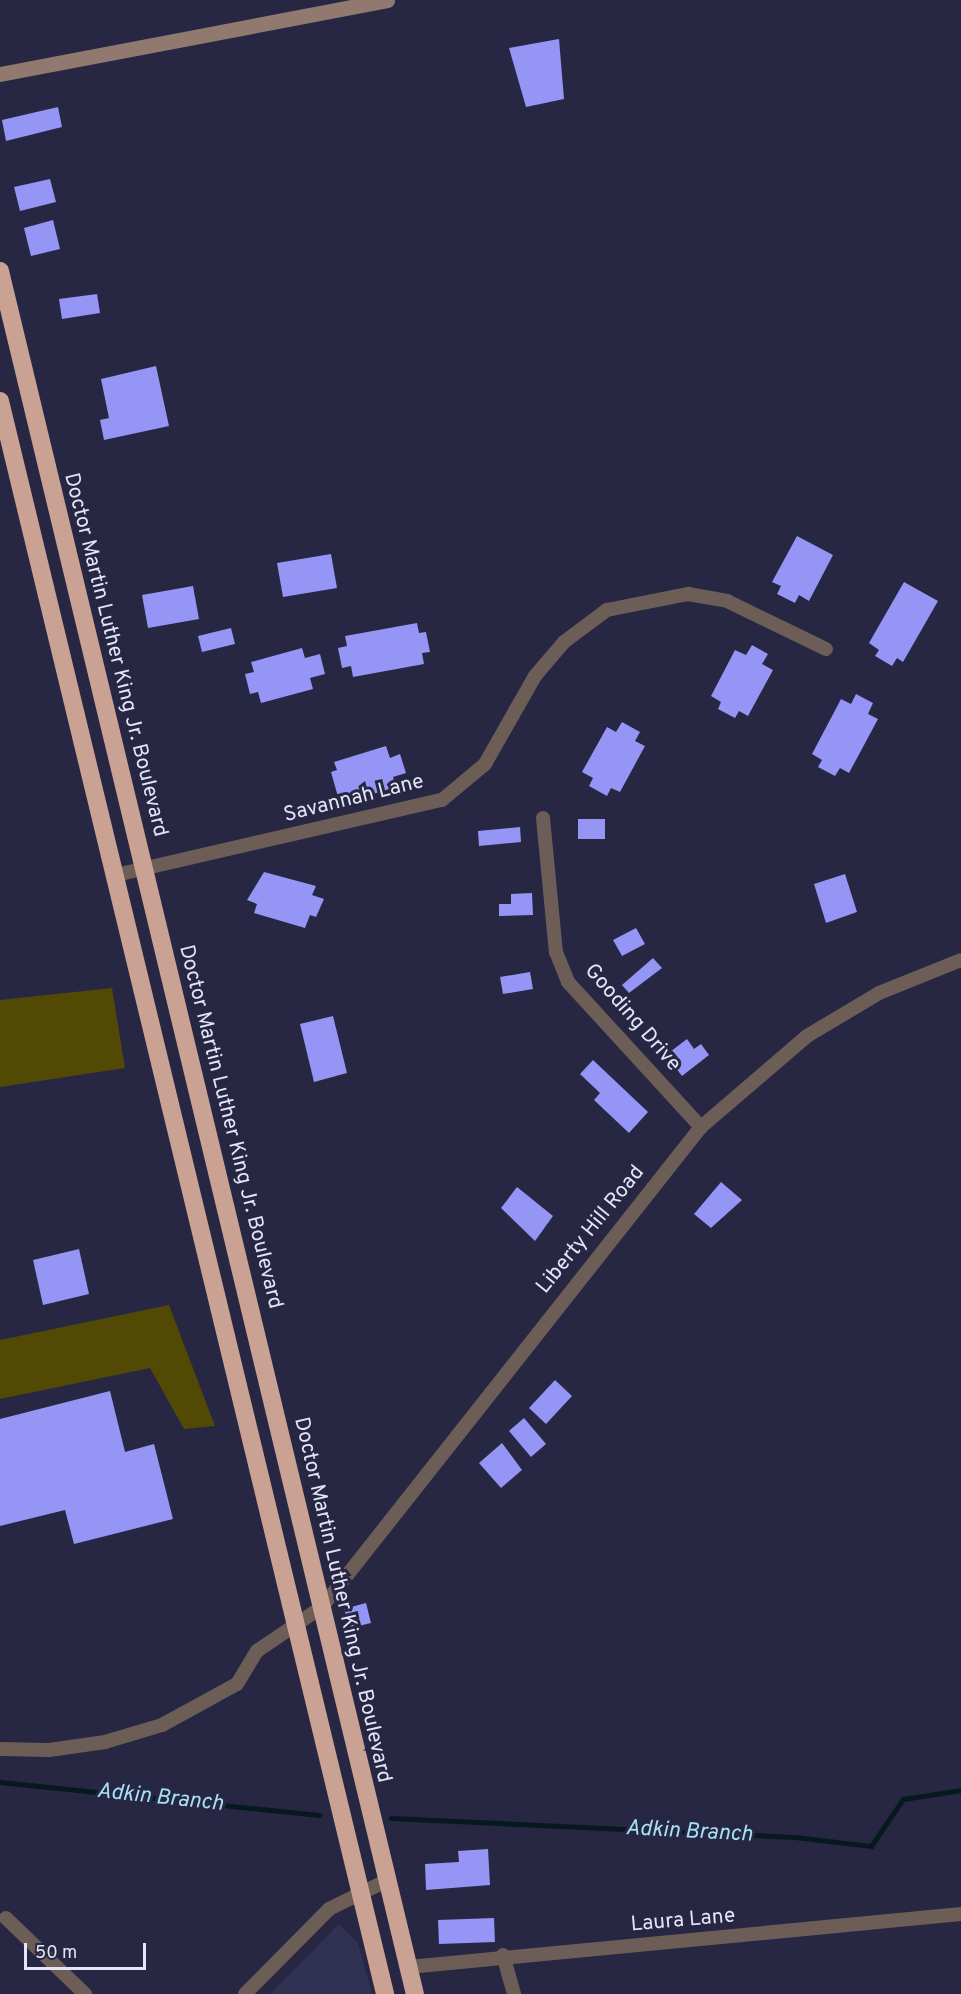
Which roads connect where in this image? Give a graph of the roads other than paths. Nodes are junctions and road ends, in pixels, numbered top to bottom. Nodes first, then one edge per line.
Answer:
1 (387, 0) edge
2 (0, 74) edge
3 (0, 271) edge
4 (0, 401) edge
5 (826, 649) dead end
6 (543, 818) dead end
7 (144, 868) junction
8 (116, 875) junction
9 (961, 960) edge
10 (702, 1127) junction
11 (322, 1607) junction
12 (295, 1625) junction
13 (0, 1749) edge
14 (388, 1880) junction
15 (360, 1891) junction
16 (961, 1914) edge
17 (6, 1918) dead end
18 (503, 1955) junction
19 (409, 1967) junction
20 (85, 1994) edge
21 (245, 1994) edge
22 (385, 1994) edge
23 (415, 1994) edge
24 (514, 1994) edge

1 - 2 street
3 - 7 highway, Doctor Martin Luther King Jr. Boulevard
4 - 8 highway
5 - 7 street, Savannah Lane
6 - 10 street, Gooding Drive
7 - 8 street, Savannah Lane
7 - 11 highway, Doctor Martin Luther King Jr. Boulevard
8 - 12 highway
9 - 10 street, Liberty Hill Road
10 - 11 street, Liberty Hill Road
11 - 12 street, Liberty Hill Road
11 - 14 highway, Doctor Martin Luther King Jr. Boulevard
12 - 13 street, Liberty Hill Road
12 - 15 highway
14 - 15 street
14 - 19 highway, Doctor Martin Luther King Jr. Boulevard
15 - 21 street
15 - 22 highway
16 - 18 street, Laura Lane
17 - 20 street
18 - 19 street, Laura Lane
18 - 24 street
19 - 23 highway, Doctor Martin Luther King Jr. Boulevard

